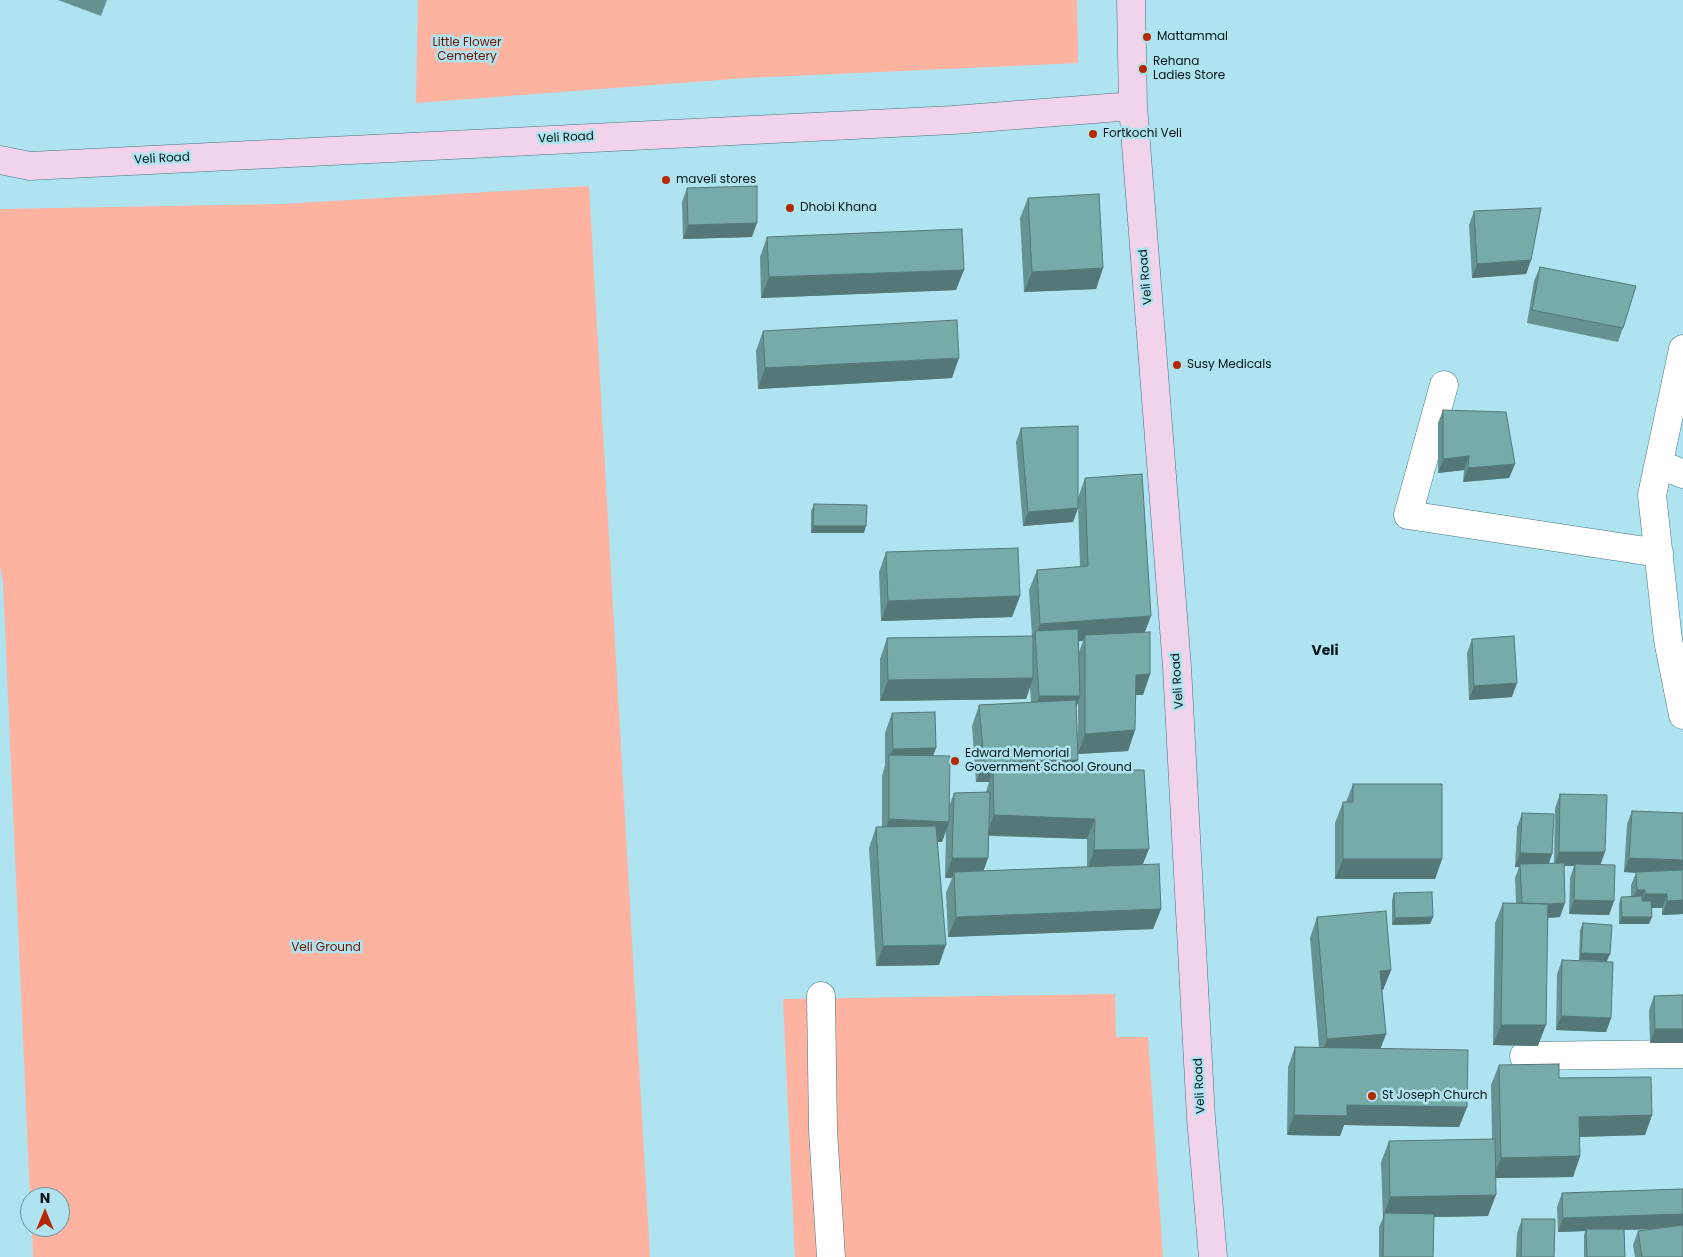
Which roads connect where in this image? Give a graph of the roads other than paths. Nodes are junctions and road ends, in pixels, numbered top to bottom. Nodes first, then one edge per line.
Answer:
1 (1131, 0) edge
2 (1133, 106) junction
3 (0, 160) edge
4 (1683, 349) edge
5 (1444, 385) dead end
6 (1671, 469) edge
7 (1659, 552) junction
8 (1675, 640) edge
9 (1683, 715) edge
10 (821, 996) dead end
11 (1683, 1054) edge
12 (1524, 1056) dead end
13 (831, 1257) edge
14 (1213, 1257) edge

1 - 2 main road, Veli Road
2 - 3 main road, Veli Road
2 - 14 main road, Veli Road
4 - 6 street
5 - 7 street
6 - 7 street
7 - 8 street
8 - 9 street
10 - 13 street
11 - 12 street

